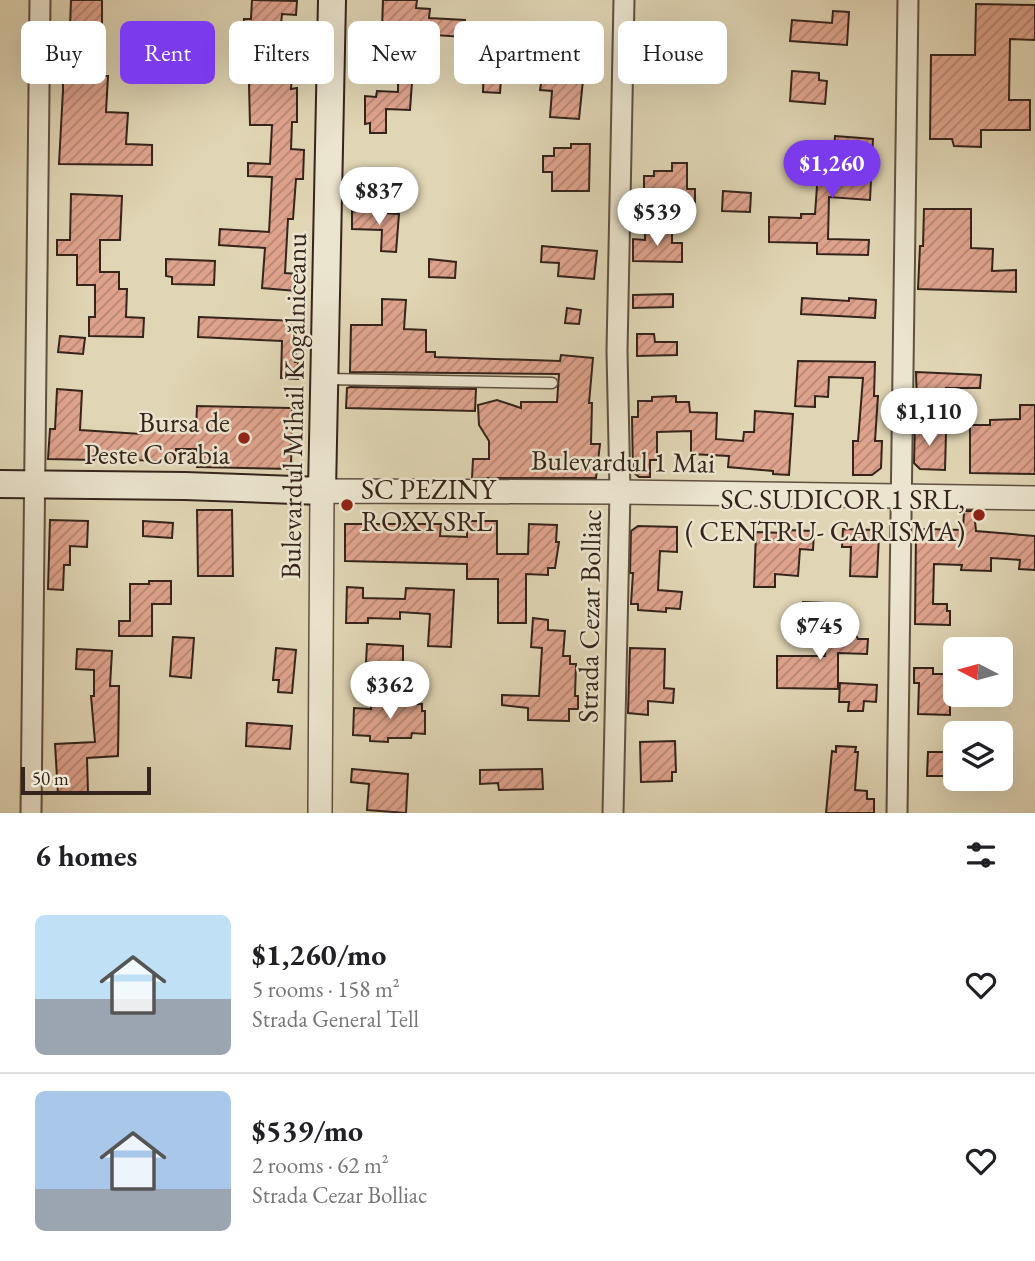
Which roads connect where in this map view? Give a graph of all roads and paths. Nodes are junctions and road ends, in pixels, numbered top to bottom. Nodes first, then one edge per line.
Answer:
1 (40, 0) edge
2 (332, 0) edge
3 (624, 0) edge
4 (908, 0) edge
5 (325, 379) junction
6 (552, 383) dead end
7 (0, 484) edge
8 (36, 484) junction
9 (322, 491) junction
10 (620, 492) junction
11 (901, 496) junction
12 (1035, 498) edge
13 (31, 813) edge
14 (320, 813) edge
15 (613, 813) edge
16 (897, 813) edge

1 - 8 street
2 - 5 main road, Bulevardul Mihail Kogălniceanu
3 - 10 street, Strada Cezar Bolliac
4 - 11 street
5 - 6 lane
5 - 9 main road, Bulevardul Mihail Kogălniceanu
7 - 8 main road, Bulevardul 1 Mai
8 - 9 main road, Bulevardul 1 Mai
8 - 13 street
9 - 10 street, Bulevardul 1 Mai
9 - 14 street, Bulevardul Mihail Kogălniceanu
10 - 11 street, Bulevardul 1 Mai
10 - 15 street, Strada Cezar Bolliac
11 - 12 street, Bulevardul 1 Mai
11 - 16 street

